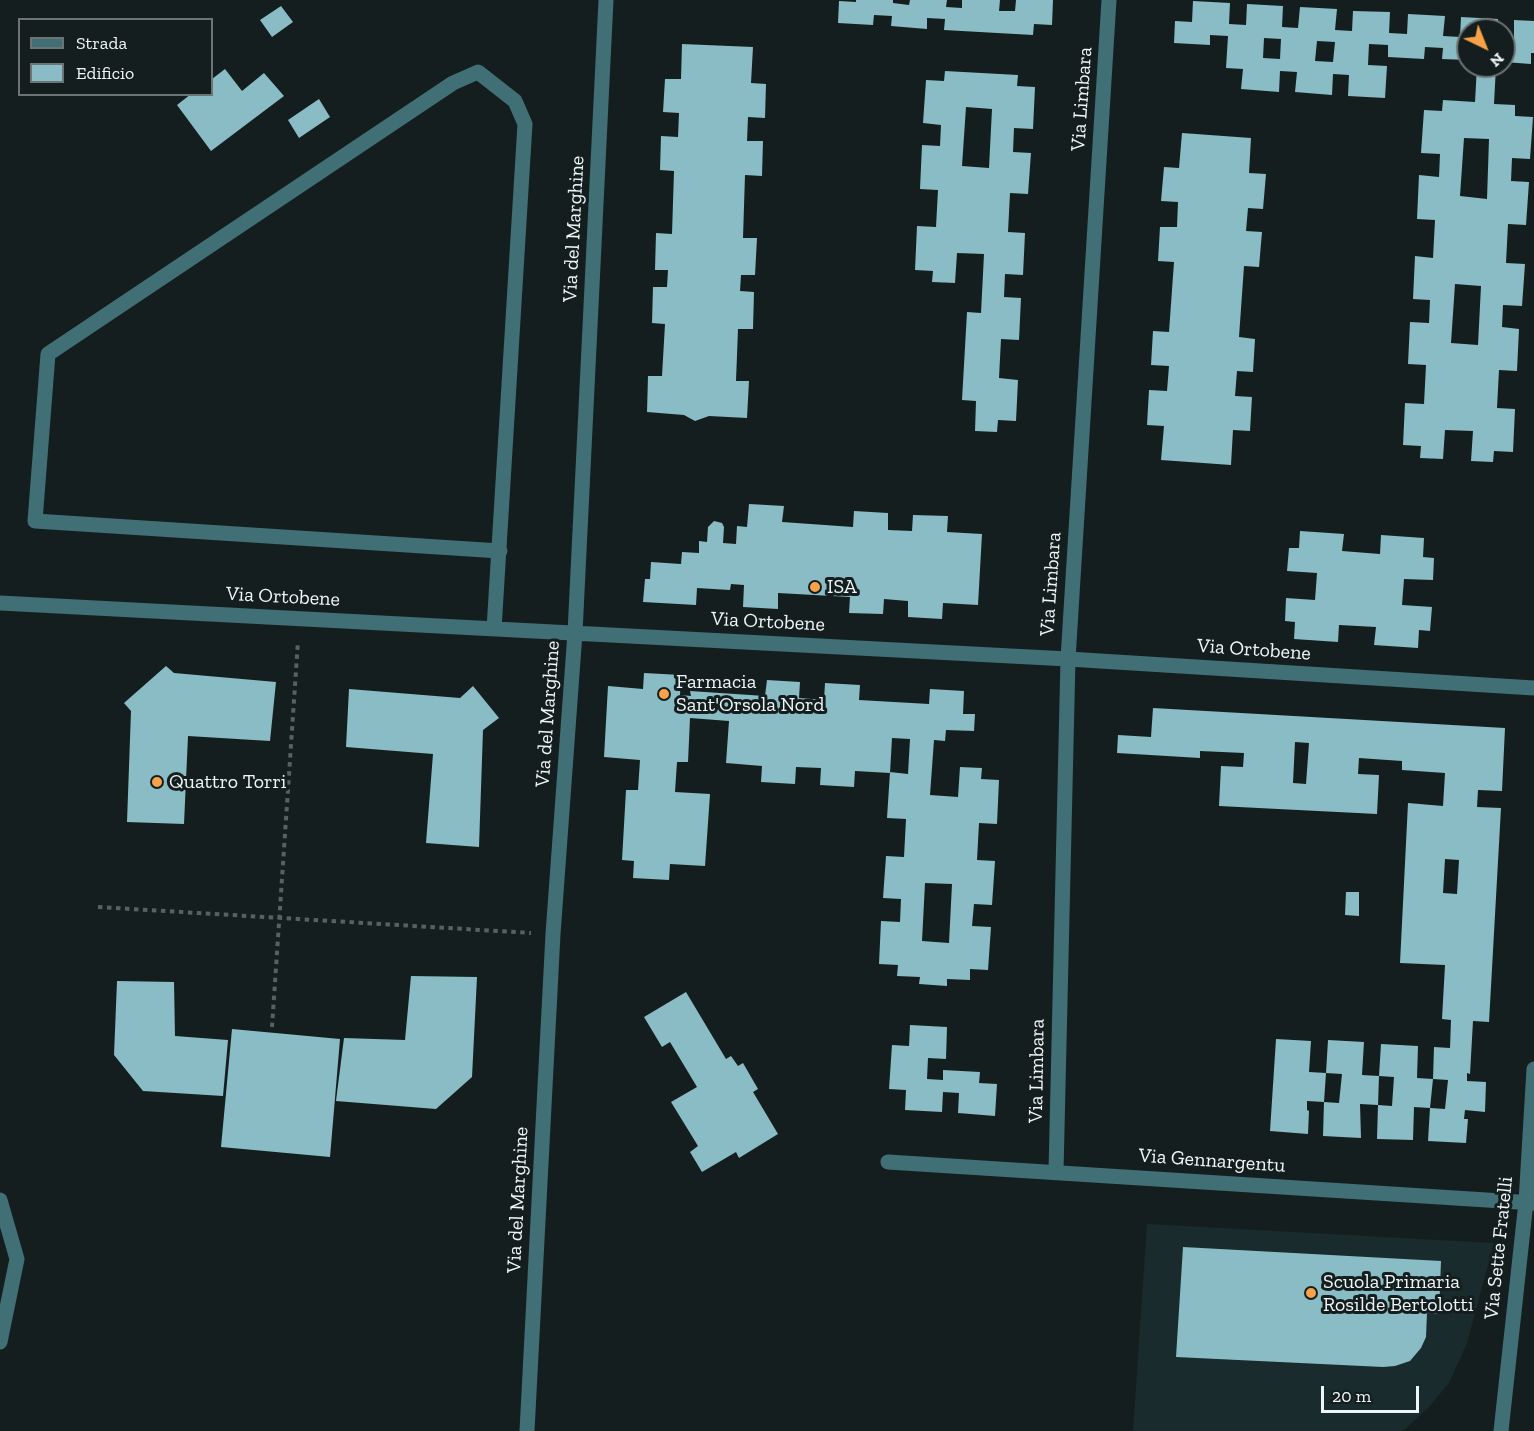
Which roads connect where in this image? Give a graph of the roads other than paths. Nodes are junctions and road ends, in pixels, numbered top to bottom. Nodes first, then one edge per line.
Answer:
1 (606, 0) edge
2 (1109, 0) edge
3 (500, 550) junction
4 (0, 603) edge
5 (495, 629) junction
6 (575, 633) junction
7 (1068, 659) junction
8 (1534, 688) edge
9 (1534, 1069) edge
10 (888, 1162) dead end
11 (1056, 1172) junction
12 (0, 1200) edge
13 (1530, 1203) edge
14 (0, 1342) edge
15 (527, 1431) edge
16 (1501, 1431) edge

1 - 6 street, Via del Marghine
2 - 7 street, Via Limbara
3 - 3 street
3 - 5 street
4 - 5 street, Via Ortobene
5 - 6 street, Via Ortobene
6 - 7 street, Via Ortobene
6 - 15 street, Via del Marghine
7 - 8 street, Via Ortobene
7 - 11 street, Via Limbara
9 - 13 street, Via Sette Fratelli
10 - 11 street, Via Gennargentu
11 - 13 street, Via Gennargentu
12 - 14 street
13 - 16 street, Via Sette Fratelli

